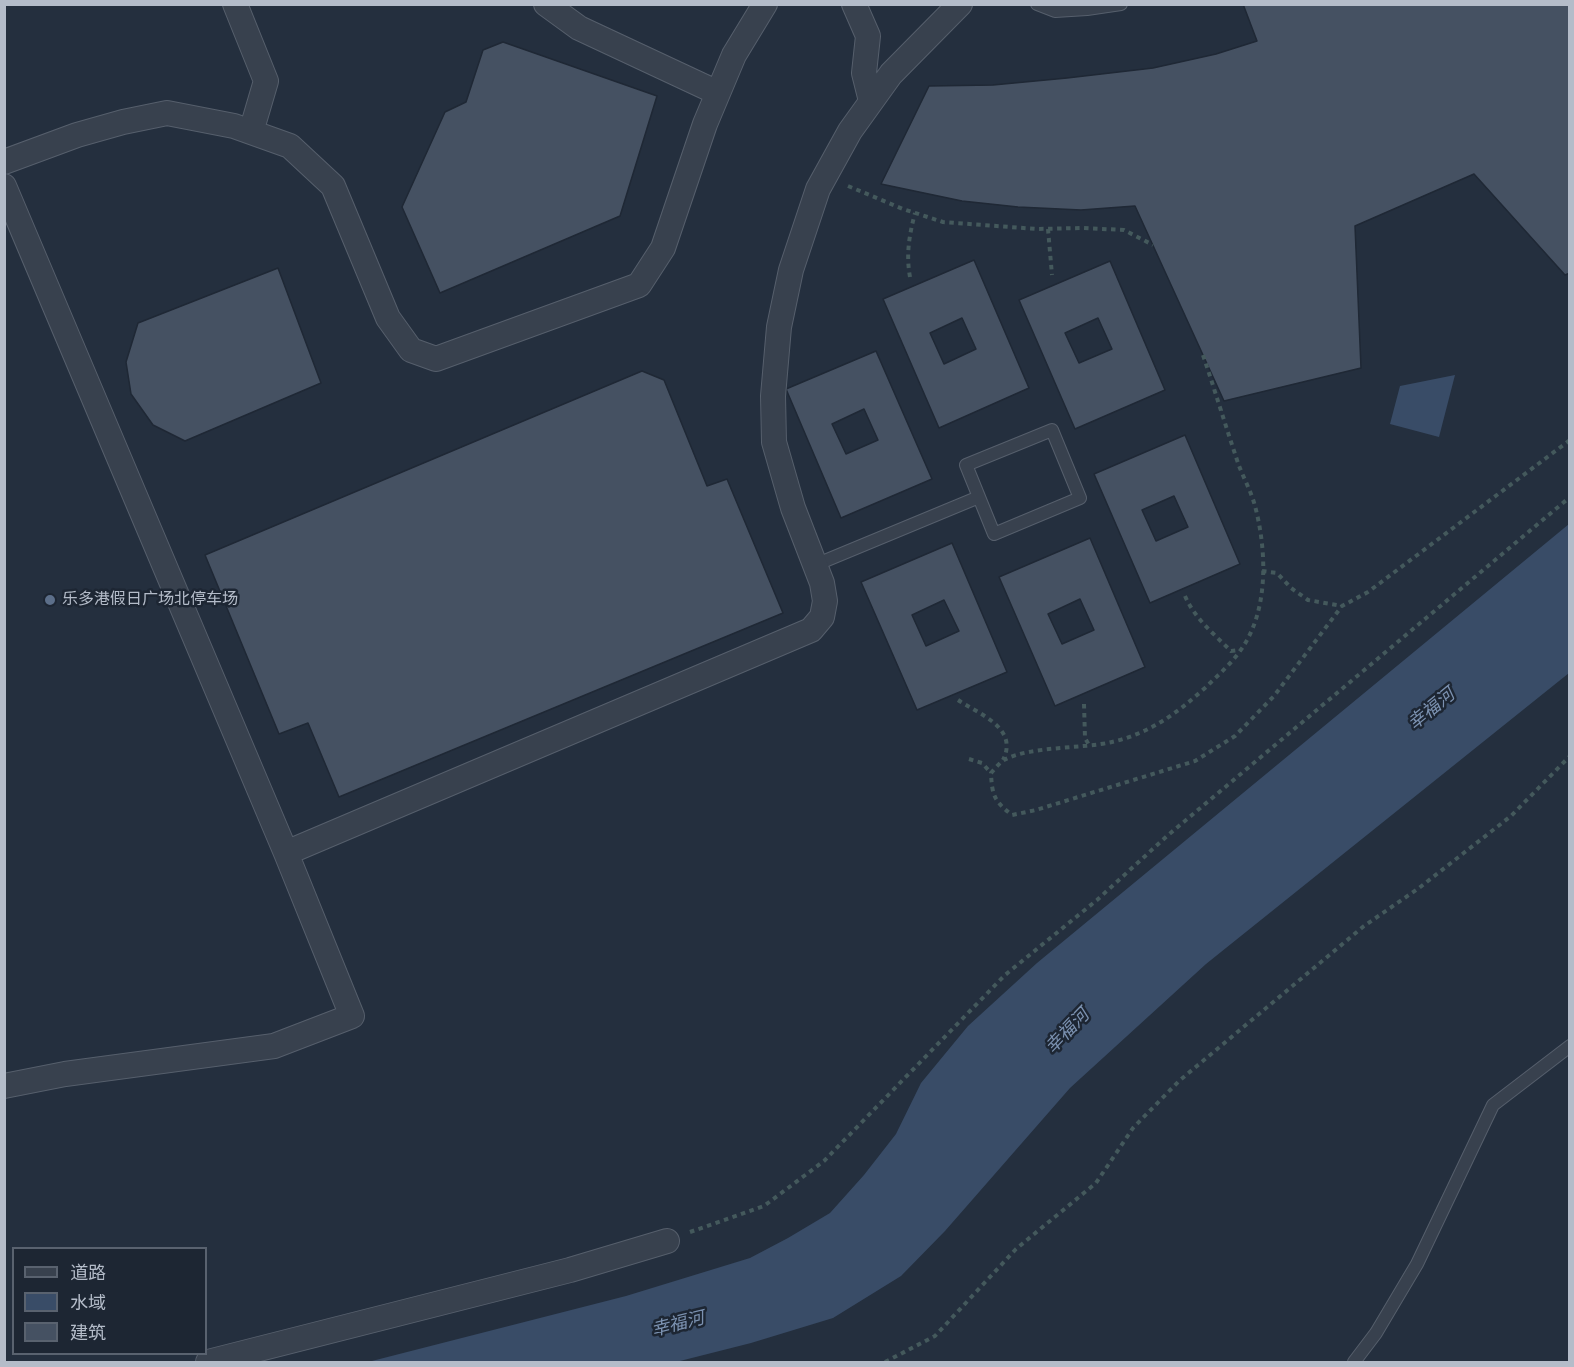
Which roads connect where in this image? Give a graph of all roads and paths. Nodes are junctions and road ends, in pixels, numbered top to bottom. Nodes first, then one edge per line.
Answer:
1 (235, 4) edge
2 (546, 4) edge
3 (765, 4) edge
4 (854, 4) edge
5 (960, 4) edge
6 (1036, 4) edge
7 (1121, 4) edge
8 (718, 93) junction
9 (871, 101) junction
10 (251, 132) junction
11 (4, 162) edge
12 (825, 175) junction
13 (4, 186) edge
14 (915, 213) junction
15 (1048, 229) junction
16 (1153, 244) dead end
17 (1052, 275) dead end
18 (910, 278) dead end
19 (1203, 355) dead end
20 (1569, 440) edge
21 (979, 497) junction
22 (1569, 497) edge
23 (815, 566) junction
24 (1262, 571) junction
25 (1185, 596) dead end
26 (1342, 606) junction
27 (1241, 650) junction
28 (958, 700) dead end
29 (1084, 704) dead end
30 (1089, 746) junction
31 (1569, 756) edge
32 (969, 759) dead end
33 (1003, 761) junction
34 (992, 773) junction
35 (286, 853) junction
36 (1569, 1046) edge
37 (4, 1086) edge
38 (667, 1241) joint
39 (207, 1362) edge
40 (885, 1362) edge
41 (1354, 1362) edge

1 - 10 street
2 - 8 street
3 - 8 street
4 - 9 street
5 - 9 street
6 - 7 lane
8 - 10 street
9 - 12 street
10 - 11 street
12 - 14 path
12 - 23 street
13 - 35 street
14 - 15 path
14 - 18 path
15 - 16 path
15 - 17 path
19 - 24 path
20 - 26 path
21 - 21 lane
21 - 23 lane
22 - 38 path
23 - 35 street
24 - 26 path
24 - 27 path
25 - 27 path
26 - 34 path
27 - 30 path
28 - 33 path
29 - 30 path
30 - 33 path
31 - 40 path
32 - 34 path
33 - 34 path
35 - 37 street
36 - 41 lane
38 - 39 street

